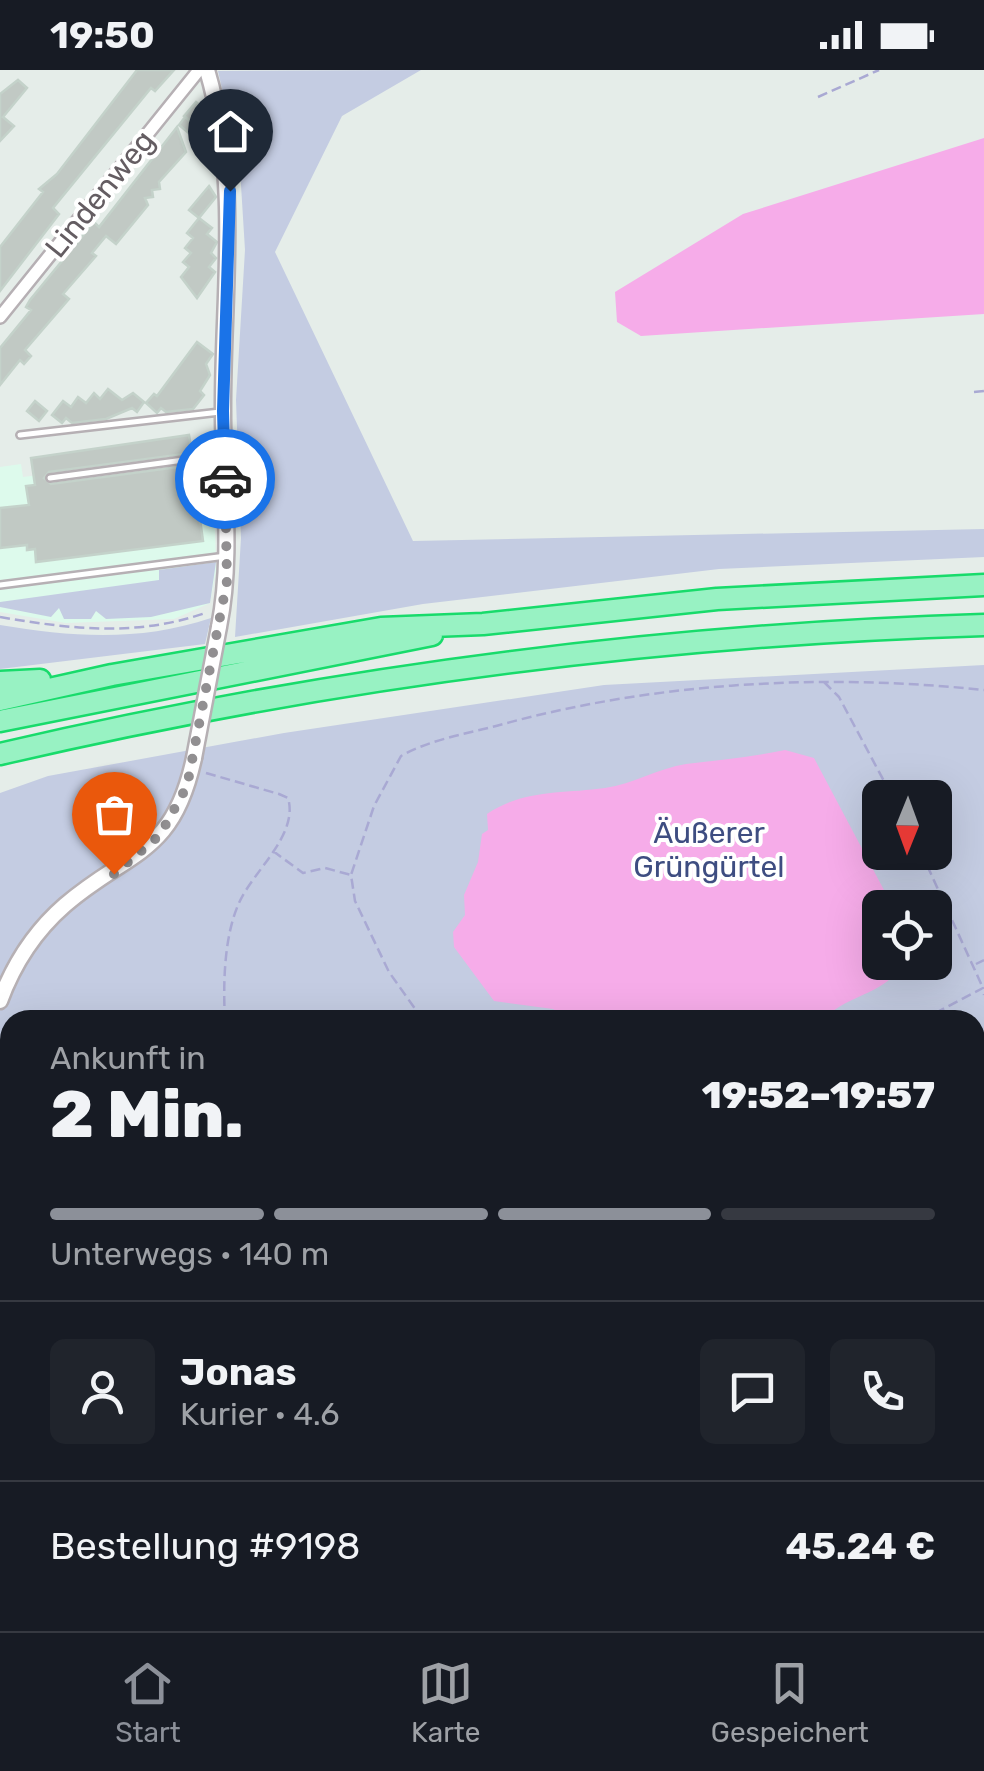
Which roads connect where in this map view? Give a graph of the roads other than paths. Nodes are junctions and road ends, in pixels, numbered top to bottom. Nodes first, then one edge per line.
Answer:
1 (199, 70) edge
2 (207, 70) edge
3 (0, 317) edge
4 (223, 411) junction
5 (20, 435) dead end
6 (224, 454) junction
7 (50, 478) dead end
8 (229, 555) junction
9 (0, 584) edge
10 (984, 584) edge
11 (483, 624) junction
12 (984, 625) edge
13 (112, 675) junction
14 (0, 682) edge
15 (0, 700) edge
16 (0, 721) edge
17 (81, 735) junction
18 (0, 754) edge
19 (0, 768) edge
20 (0, 1001) edge

1 - 3 street, Lindenweg
2 - 4 street
4 - 5 lane
4 - 6 street
6 - 7 lane
6 - 8 street
8 - 9 lane
8 - 20 street, bridge
10 - 11 highway
11 - 13 highway
11 - 16 highway
12 - 17 highway
13 - 14 highway
13 - 15 highway
17 - 18 highway
17 - 19 highway

